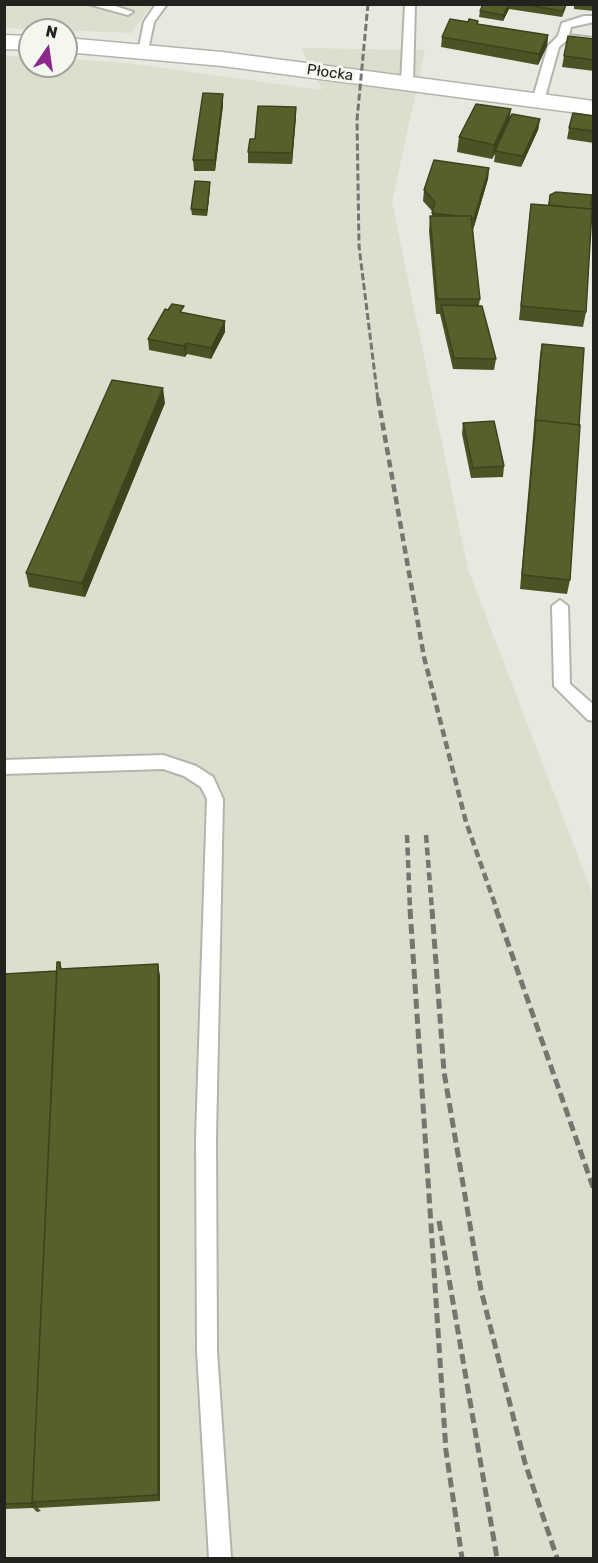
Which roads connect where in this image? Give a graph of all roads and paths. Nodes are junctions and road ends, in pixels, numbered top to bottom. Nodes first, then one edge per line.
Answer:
1 (93, 4) edge
2 (162, 4) edge
3 (410, 4) edge
4 (128, 12) dead end
5 (594, 20) edge
6 (563, 37) junction
7 (594, 41) edge
8 (78, 46) edge
9 (142, 50) junction
10 (408, 83) junction
11 (538, 101) junction
12 (594, 108) edge
13 (560, 606) dead end
14 (594, 715) edge
15 (4, 767) edge
16 (220, 1558) edge

1 - 4 lane
2 - 9 lane
3 - 10 lane
5 - 6 lane
6 - 7 lane
6 - 11 lane
8 - 9 street, Płocka
9 - 10 street, Płocka
10 - 11 street, Płocka
11 - 12 street, Płocka
13 - 14 lane
15 - 16 lane

